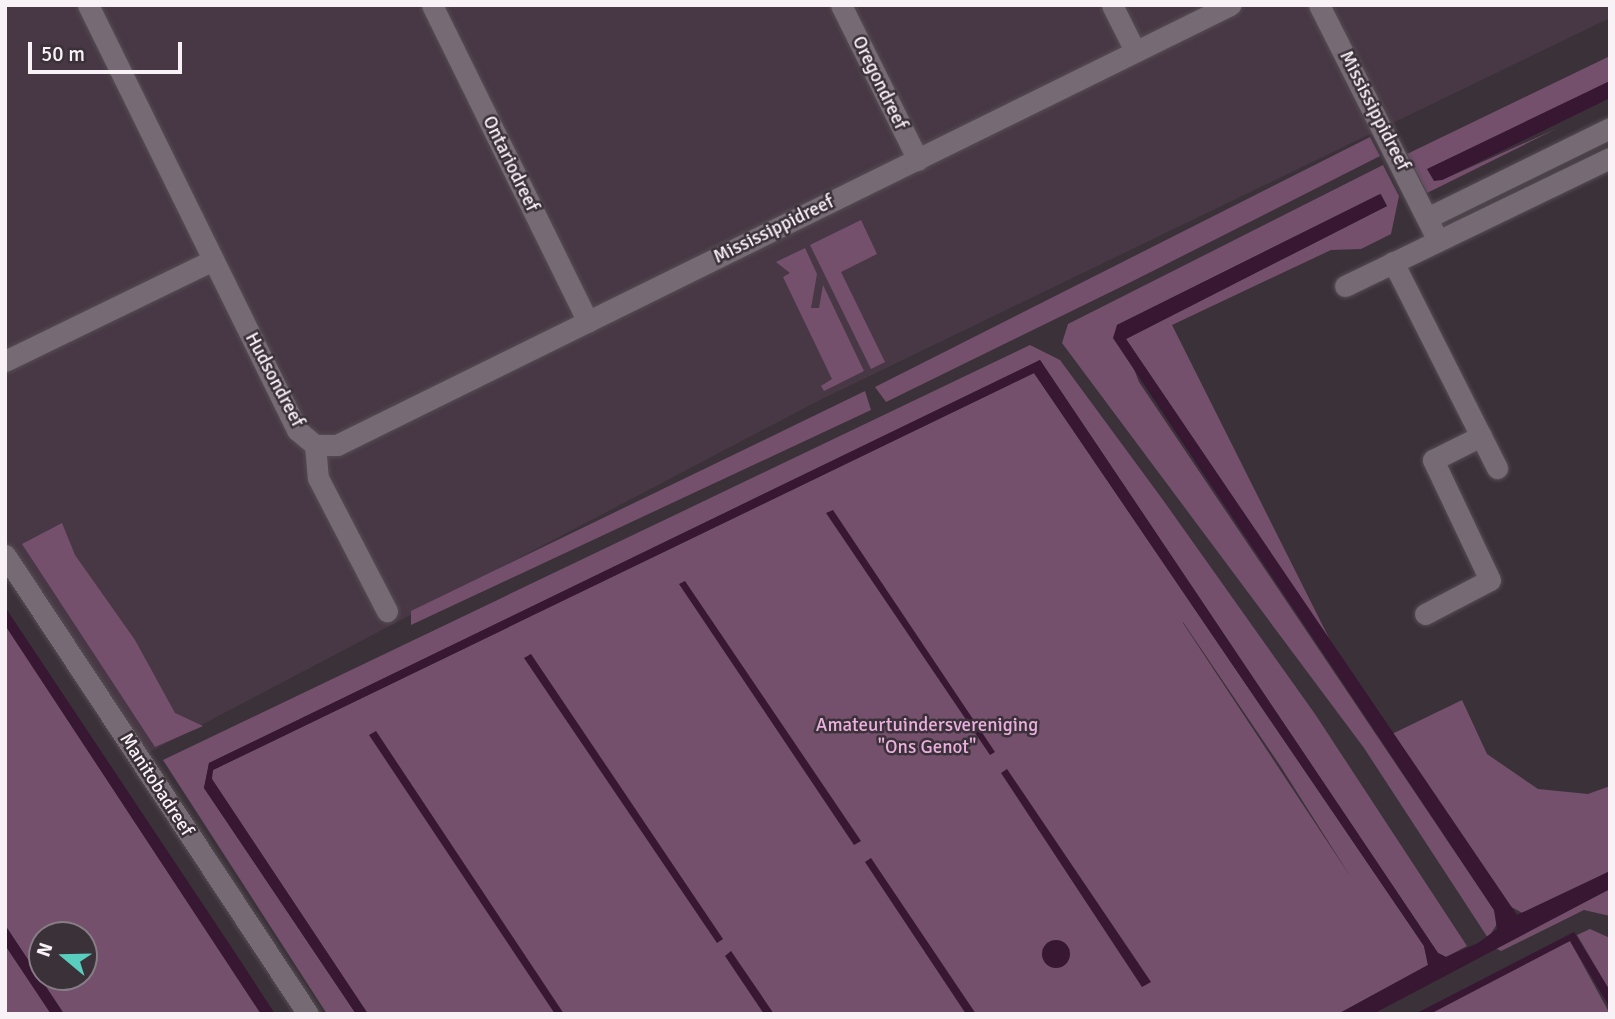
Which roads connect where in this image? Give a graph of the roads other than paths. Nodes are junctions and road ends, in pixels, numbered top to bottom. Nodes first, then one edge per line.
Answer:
1 (88, 5) edge
2 (432, 5) edge
3 (841, 5) edge
4 (1112, 5) edge
5 (1230, 5) edge
6 (1319, 5) edge
7 (1135, 51) junction
8 (1610, 128) edge
9 (1610, 158) edge
10 (918, 160) junction
11 (1427, 218) junction
12 (1437, 239) junction
13 (213, 260) junction
14 (1393, 262) junction
15 (1345, 286) dead end
16 (588, 323) junction
17 (5, 361) edge
18 (1481, 436) junction
19 (315, 445) junction
20 (1497, 468) dead end
21 (5, 555) edge
22 (387, 611) dead end
23 (1425, 614) dead end
24 (308, 1014) edge

1 - 13 street, Hudsondreef
2 - 16 street, Ontariodreef
3 - 10 street, Oregondreef
4 - 7 street
5 - 7 street, Mississippidreef
6 - 11 street, Mississippidreef
7 - 10 street, Mississippidreef
8 - 11 street
9 - 12 street
10 - 16 street, Mississippidreef
11 - 12 street, Mississippidreef
12 - 14 street
13 - 17 street
13 - 19 street, Hudsondreef
14 - 15 street
14 - 18 street
16 - 19 street, Mississippidreef
18 - 20 street
18 - 23 street
19 - 22 street, Hudsondreef
21 - 24 street, Manitobadreef

